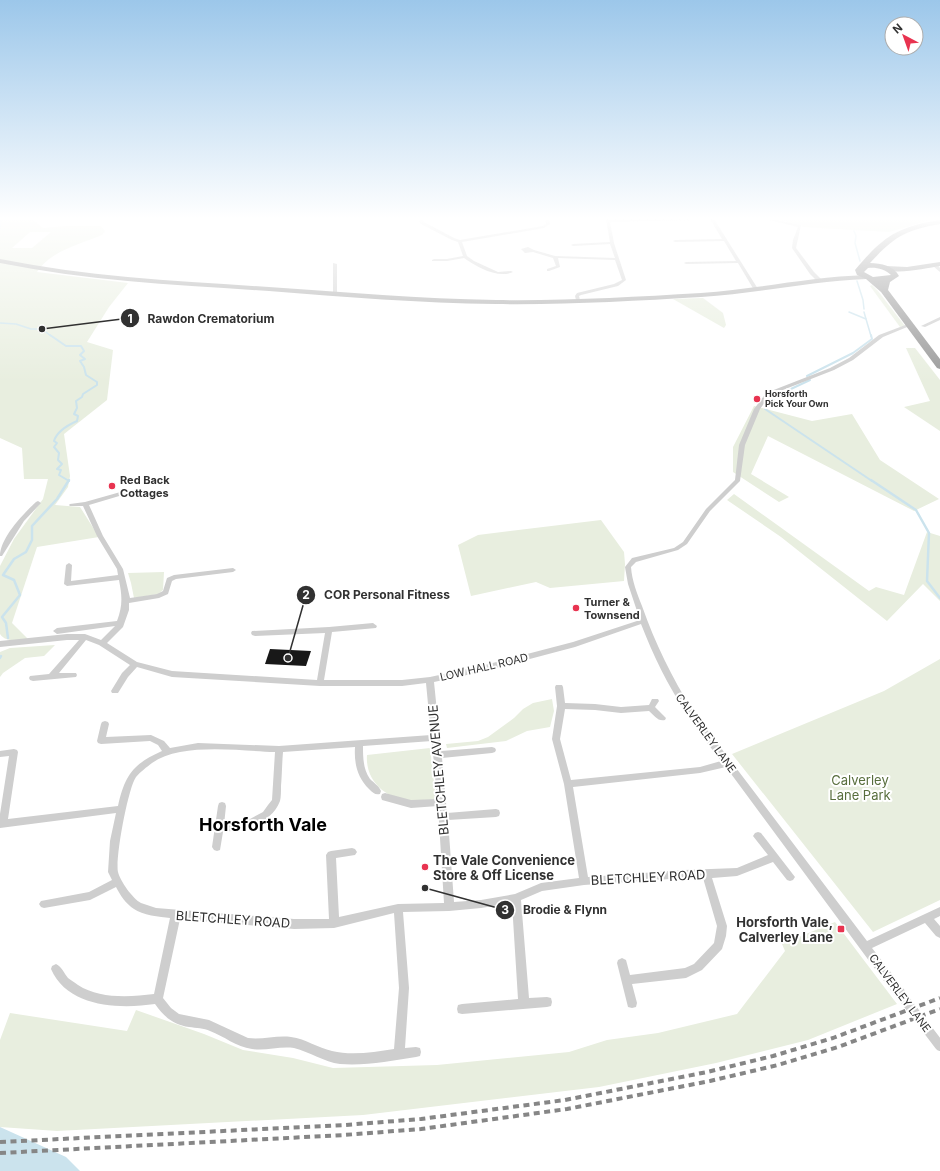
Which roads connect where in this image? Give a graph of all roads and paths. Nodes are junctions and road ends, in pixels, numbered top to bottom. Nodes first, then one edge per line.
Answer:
1 (73, 274) edge
2 (335, 274) edge
3 (623, 274) edge
4 (746, 274) edge
5 (813, 274) edge
6 (848, 274) edge
7 (861, 274) edge
8 (893, 274) edge
9 (899, 274) edge
10 (841, 277) junction
11 (868, 277) junction
12 (892, 278) junction
13 (820, 280) junction
14 (881, 288) junction
15 (756, 289) junction
16 (335, 294) junction
17 (578, 300) junction
18 (940, 318) edge
19 (910, 325) junction
20 (923, 326) dead end
21 (940, 366) edge
22 (124, 493) dead end
23 (38, 503) dead end
24 (85, 504) junction
25 (72, 505) dead end
26 (0, 554) edge
27 (69, 565) dead end
28 (232, 570) dead end
29 (121, 577) junction
30 (126, 601) junction
31 (643, 621) junction
32 (121, 623) junction
33 (373, 626) dead end
34 (329, 630) junction
35 (57, 631) dead end
36 (255, 633) dead end
37 (85, 637) junction
38 (102, 643) junction
39 (0, 644) edge
40 (135, 664) junction
41 (73, 675) dead end
42 (52, 676) junction
43 (33, 678) dead end
44 (430, 680) junction
45 (320, 683) junction
46 (559, 687) dead end
47 (115, 691) dead end
48 (561, 706) junction
49 (662, 718) dead end
50 (105, 724) dead end
51 (435, 738) junction
52 (359, 744) junction
53 (279, 749) junction
54 (492, 750) dead end
55 (168, 752) junction
56 (0, 754) edge
57 (437, 755) junction
58 (728, 763) junction
59 (568, 784) junction
60 (377, 791) dead end
61 (385, 797) dead end
62 (442, 802) junction
63 (222, 806) dead end
64 (121, 809) junction
65 (496, 813) dead end
66 (443, 817) junction
67 (2, 824) edge
68 (219, 829) junction
69 (758, 836) dead end
70 (216, 847) dead end
71 (352, 852) dead end
72 (774, 857) junction
73 (706, 874) junction
74 (790, 877) dead end
75 (584, 881) junction
76 (117, 882) junction
77 (516, 898) junction
78 (44, 904) dead end
79 (449, 907) junction
80 (398, 908) junction
81 (940, 911) edge
82 (176, 914) junction
83 (927, 918) junction
84 (334, 923) junction
85 (940, 933) edge
86 (865, 947) junction
87 (622, 963) dead end
88 (56, 969) dead end
89 (626, 980) junction
90 (158, 999) junction
91 (547, 1002) dead end
92 (632, 1003) dead end
93 (524, 1004) junction
94 (462, 1009) dead end
95 (940, 1046) edge
96 (416, 1052) dead end
97 (399, 1054) junction

1 - 16 main road
2 - 16 street
3 - 17 street
4 - 15 street
5 - 13 street
6 - 10 main road
7 - 11 highway
8 - 12 highway
9 - 12 main road
10 - 11 main road
10 - 13 main road
10 - 14 main road
11 - 12 highway
11 - 14 highway
12 - 14 highway
13 - 15 main road
14 - 19 highway
15 - 17 main road
16 - 17 main road
18 - 20 street
19 - 21 highway
19 - 31 street, CALVERLEY LANE
22 - 24 street
23 - 26 street
24 - 25 street
24 - 29 street
27 - 29 street
28 - 30 street
29 - 30 street
30 - 32 street
31 - 44 street, LOW HALL ROAD
31 - 58 street, CALVERLEY LANE
32 - 35 street
32 - 38 street
33 - 34 street
34 - 36 street
34 - 45 street
37 - 38 street, LOW HALL ROAD
37 - 39 street, LOW HALL ROAD
37 - 42 street
38 - 40 street, LOW HALL ROAD
40 - 45 street, LOW HALL ROAD
40 - 47 street
41 - 42 street
42 - 43 street
44 - 45 street, LOW HALL ROAD
44 - 51 street, BLETCHLEY AVENUE
46 - 48 street
48 - 49 street
48 - 59 street
50 - 55 street
51 - 52 street, BLETCHLEY ROAD
51 - 57 street, BLETCHLEY AVENUE
52 - 53 street, BLETCHLEY ROAD
52 - 60 street
53 - 55 street, BLETCHLEY ROAD
53 - 68 street
54 - 57 street
55 - 64 street, BLETCHLEY ROAD
56 - 67 street
57 - 62 street, BLETCHLEY AVENUE
58 - 59 street
58 - 86 street, CALVERLEY LANE
59 - 75 street
61 - 62 street
62 - 66 street, BLETCHLEY AVENUE
63 - 68 street
64 - 67 street
64 - 76 street, BLETCHLEY ROAD
65 - 66 street
66 - 79 street, BLETCHLEY AVENUE
68 - 70 street
69 - 72 street
71 - 84 street
72 - 73 street, BLETCHLEY ROAD
72 - 74 street
73 - 75 street, BLETCHLEY ROAD
73 - 89 street
75 - 77 street, BLETCHLEY ROAD
76 - 78 street
76 - 82 street, BLETCHLEY ROAD
77 - 79 street, BLETCHLEY ROAD
77 - 93 street
79 - 80 street, BLETCHLEY ROAD
80 - 84 street, BLETCHLEY ROAD
80 - 97 street
81 - 83 street
82 - 84 street, BLETCHLEY ROAD
82 - 90 street
83 - 85 street
83 - 86 street
86 - 95 street, CALVERLEY LANE, bridge
87 - 89 street
88 - 90 street
89 - 92 street
90 - 97 street
91 - 93 street
93 - 94 street
96 - 97 street

